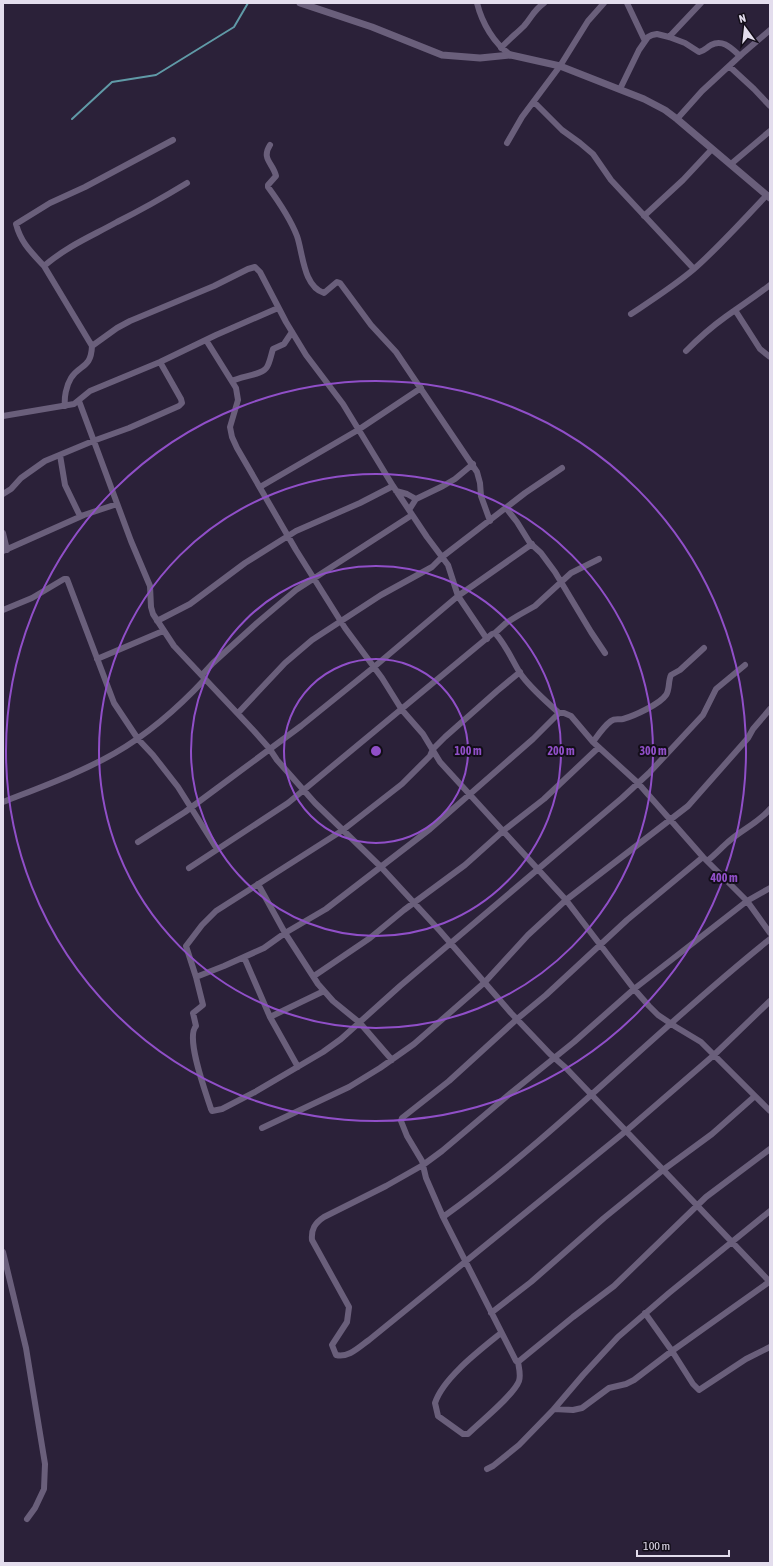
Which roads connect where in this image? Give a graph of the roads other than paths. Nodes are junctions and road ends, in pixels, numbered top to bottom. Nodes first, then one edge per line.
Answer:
1 (300, 3) edge
2 (477, 3) edge
3 (544, 3) edge
4 (604, 3) edge
5 (627, 3) edge
6 (701, 3) edge
7 (770, 30) edge
8 (669, 37) junction
9 (645, 42) junction
10 (501, 48) junction
11 (511, 55) junction
12 (740, 56) junction
13 (560, 66) junction
14 (729, 66) junction
15 (620, 89) junction
16 (534, 102) junction
17 (770, 106) edge
18 (677, 119) junction
19 (770, 131) edge
20 (173, 140) dead end
21 (507, 143) dead end
22 (270, 145) dead end
23 (712, 149) junction
24 (731, 164) junction
25 (187, 183) dead end
26 (768, 196) edge
27 (644, 216) junction
28 (44, 266) junction
29 (694, 269) junction
30 (770, 285) edge
31 (278, 308) junction
32 (735, 310) junction
33 (631, 314) dead end
34 (292, 332) junction
35 (206, 340) junction
36 (92, 346) junction
37 (686, 351) dead end
38 (770, 357) edge
39 (160, 362) junction
40 (232, 381) junction
41 (421, 388) junction
42 (79, 401) junction
43 (65, 406) junction
44 (3, 416) edge
45 (358, 430) junction
46 (93, 440) junction
47 (60, 455) junction
48 (473, 464) junction
49 (562, 468) dead end
50 (260, 487) junction
51 (395, 488) junction
52 (3, 494) edge
53 (416, 499) junction
54 (118, 504) junction
55 (506, 508) junction
56 (411, 512) junction
57 (80, 516) junction
58 (490, 521) junction
59 (3, 533) edge
60 (288, 537) junction
61 (532, 544) junction
62 (5, 550) edge
63 (442, 557) junction
64 (599, 559) dead end
65 (313, 578) junction
66 (561, 582) junction
67 (458, 596) junction
68 (3, 610) edge
69 (157, 621) junction
70 (340, 621) junction
71 (163, 631) junction
72 (496, 634) junction
73 (487, 639) junction
74 (704, 648) dead end
75 (605, 653) dead end
76 (97, 659) junction
77 (745, 665) dead end
78 (374, 667) junction
79 (520, 672) junction
80 (203, 677) junction
81 (402, 710) junction
82 (770, 710) edge
83 (238, 713) junction
84 (560, 713) junction
85 (138, 739) junction
86 (593, 742) junction
87 (269, 748) junction
88 (598, 748) junction
89 (433, 749) junction
90 (638, 783) junction
91 (304, 790) junction
92 (469, 794) junction
93 (3, 802) edge
94 (191, 807) junction
95 (770, 809) edge
96 (670, 819) junction
97 (343, 830) junction
98 (503, 831) junction
99 (138, 842) dead end
100 (217, 849) junction
101 (705, 859) junction
102 (381, 867) junction
103 (189, 868) dead end
104 (538, 870) junction
105 (258, 884) junction
106 (770, 888) edge
107 (566, 900) junction
108 (747, 901) junction
109 (414, 903) junction
110 (285, 933) junction
111 (770, 933) edge
112 (770, 940) edge
113 (451, 944) junction
114 (600, 944) junction
115 (244, 957) junction
116 (314, 976) junction
117 (196, 977) junction
118 (485, 982) junction
119 (634, 990) junction
120 (324, 991) junction
121 (770, 1001) edge
122 (270, 1018) junction
123 (517, 1019) junction
124 (360, 1023) junction
125 (670, 1023) junction
126 (714, 1055) junction
127 (554, 1057) junction
128 (392, 1060) junction
129 (298, 1067) junction
130 (590, 1094) junction
131 (755, 1096) junction
132 (770, 1111) edge
133 (262, 1128) dead end
134 (626, 1131) junction
135 (770, 1149) edge
136 (422, 1164) junction
137 (663, 1170) junction
138 (697, 1206) junction
139 (770, 1211) edge
140 (443, 1217) junction
141 (732, 1243) junction
142 (3, 1252) edge
143 (465, 1262) junction
144 (770, 1282) edge
145 (491, 1313) junction
146 (645, 1313) junction
147 (501, 1333) junction
148 (770, 1347) edge
149 (672, 1351) junction
150 (518, 1362) junction
151 (554, 1408) junction
152 (487, 1469) dead end
153 (27, 1519) dead end

1 - 11 street
2 - 10 street
3 - 10 street
4 - 13 street
5 - 9 street
6 - 8 street
7 - 12 street
8 - 9 street
8 - 12 street
9 - 15 street
10 - 11 street
11 - 13 street
12 - 14 street
13 - 15 street
13 - 16 street
14 - 17 street
14 - 18 street
15 - 18 street
16 - 21 street
16 - 27 street
18 - 23 street
19 - 24 street
20 - 28 street
22 - 41 street
23 - 24 street
23 - 27 street
24 - 26 street
25 - 28 street
26 - 29 street
27 - 29 street
28 - 36 street
29 - 33 street
30 - 32 street
31 - 34 street
31 - 35 street
31 - 36 street
32 - 37 street
32 - 38 street
34 - 40 street
34 - 45 street
35 - 39 street
35 - 40 street
36 - 43 street
39 - 42 street
39 - 46 street
40 - 50 street
41 - 45 street
41 - 48 street
42 - 43 street
42 - 46 street
43 - 44 street
45 - 50 street
45 - 51 street
46 - 47 street
46 - 54 street
47 - 52 street
47 - 57 street
48 - 53 street
48 - 58 street
49 - 55 street
50 - 60 street
51 - 53 street
51 - 56 street
51 - 60 street
53 - 56 street
54 - 57 street
54 - 69 street
55 - 58 street
55 - 61 street
56 - 63 street
56 - 65 street
57 - 62 street
58 - 63 street
59 - 62 street
60 - 65 street
60 - 69 street
61 - 66 street
61 - 67 street
63 - 67 street
63 - 70 street
64 - 66 street
65 - 70 street
65 - 80 street
66 - 72 street
66 - 75 street
67 - 73 street
67 - 78 street
68 - 76 street
69 - 71 street
70 - 78 street
70 - 83 street
71 - 76 street
71 - 80 street
72 - 73 street
72 - 79 street
73 - 81 street
74 - 86 street
76 - 85 street
77 - 90 street
78 - 81 street
78 - 87 street
79 - 84 street
79 - 89 street
80 - 83 street
80 - 85 street
81 - 89 street
81 - 91 street
82 - 96 street
83 - 87 street
84 - 86 street
84 - 92 street
85 - 93 street
85 - 94 street
86 - 88 street
87 - 91 street
87 - 94 street
88 - 90 street
88 - 98 street
89 - 92 street
89 - 97 street
90 - 96 street
90 - 104 street
91 - 97 street
91 - 100 street
92 - 98 street
92 - 102 street
94 - 99 street
94 - 100 street
95 - 101 street
96 - 101 street
96 - 107 street
97 - 102 street
97 - 105 street
98 - 104 street
98 - 109 street
100 - 103 street
101 - 108 street
101 - 114 street
102 - 109 street
102 - 110 street
104 - 107 street
104 - 113 street
105 - 110 street
105 - 117 street
106 - 108 street
107 - 114 street
107 - 118 street
108 - 111 street
108 - 119 street
109 - 113 street
109 - 116 street
110 - 115 street
110 - 116 street
112 - 125 street
113 - 118 street
113 - 124 street
114 - 119 street
114 - 123 street
115 - 117 street
115 - 122 street
116 - 120 street
117 - 129 street
118 - 123 street
118 - 128 street
119 - 125 street
119 - 127 street
120 - 122 street
120 - 124 street
121 - 126 street
122 - 129 street
123 - 127 street
123 - 136 street
124 - 128 street
124 - 129 street
125 - 126 street
125 - 130 street
126 - 131 street
126 - 134 street
127 - 130 street
127 - 136 street
128 - 133 street
130 - 134 street
130 - 140 street
131 - 132 street
131 - 137 street
134 - 137 street
134 - 143 street
135 - 138 street
136 - 140 street
136 - 143 street
137 - 138 street
137 - 145 street
138 - 141 street
138 - 150 street
139 - 141 street
140 - 143 street
141 - 144 street
141 - 146 street
142 - 153 street
143 - 145 street
144 - 149 street
145 - 147 street
146 - 149 street
146 - 151 street
147 - 150 street
147 - 150 street
148 - 149 street
149 - 151 street
151 - 152 street

